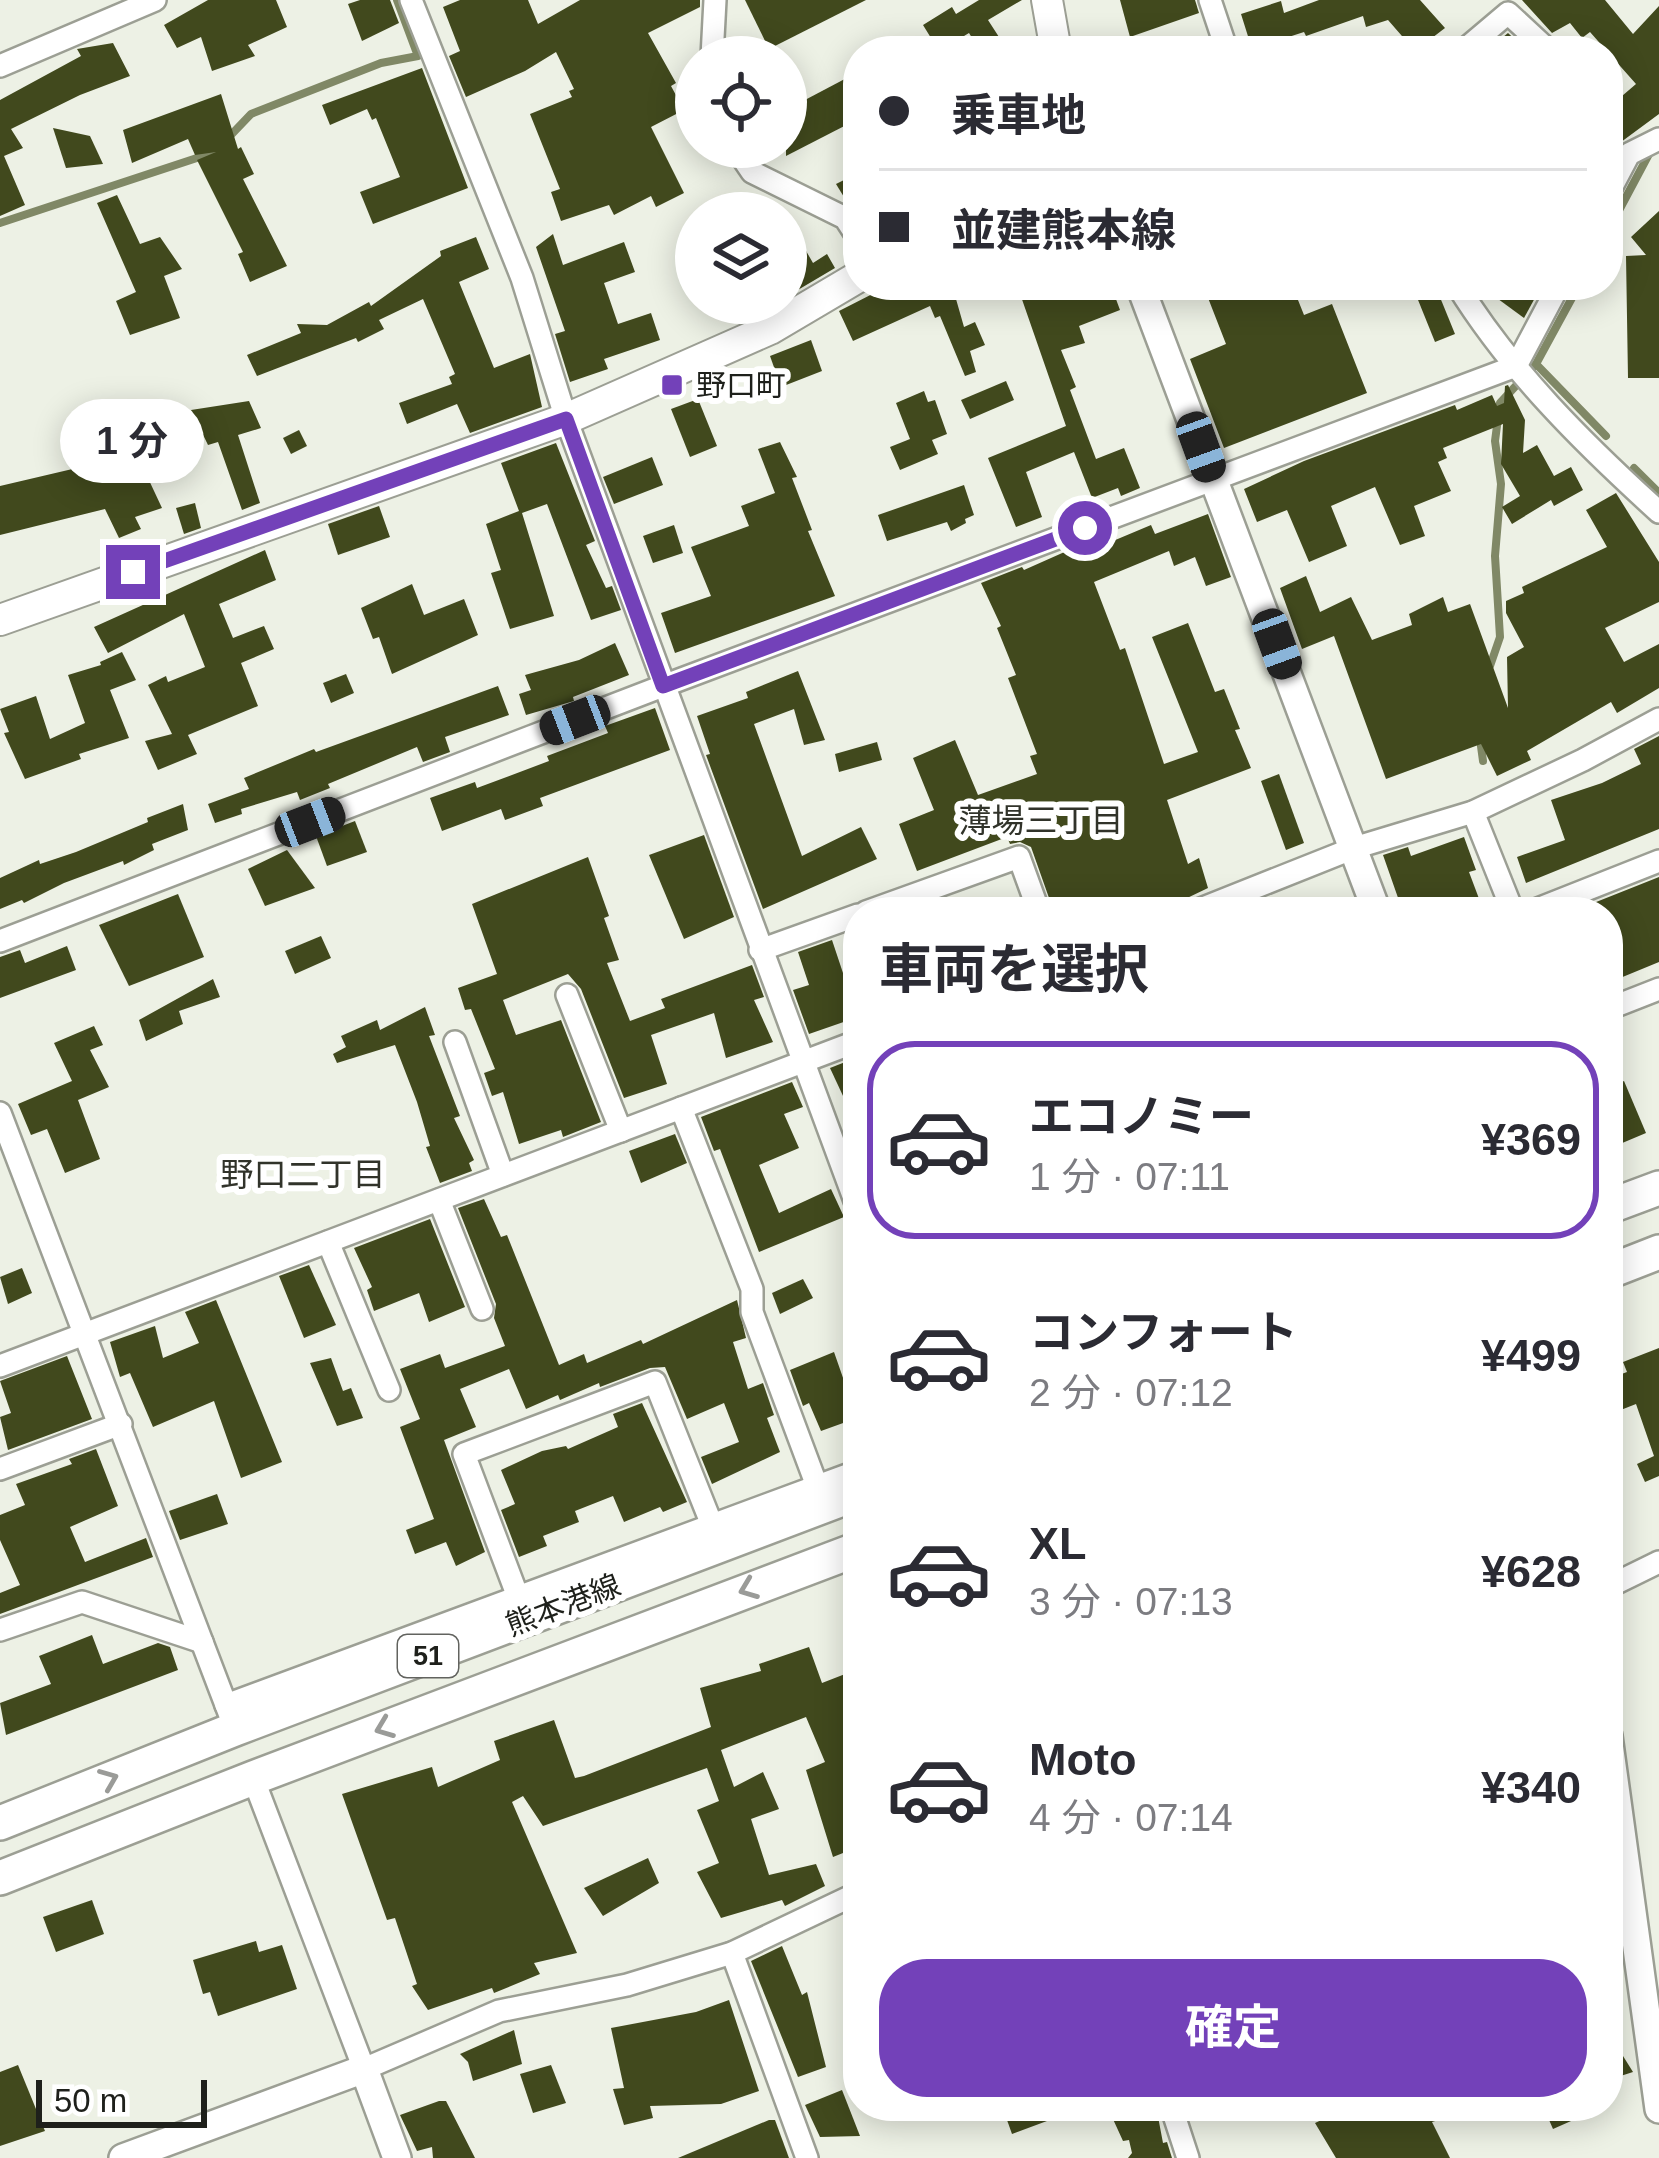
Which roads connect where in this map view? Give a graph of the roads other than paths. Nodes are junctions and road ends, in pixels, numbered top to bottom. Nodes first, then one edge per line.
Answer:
1 (155, 0) edge
2 (411, 0) edge
3 (715, 0) edge
4 (1047, 0) edge
5 (1210, 0) edge
6 (713, 36) edge
7 (1053, 36) edge
8 (1222, 36) edge
9 (1481, 36) edge
10 (1532, 36) edge
11 (0, 67) edge
12 (1659, 139) edge
13 (1623, 165) edge
14 (749, 168) edge
15 (843, 217) edge
16 (843, 286) edge
17 (1146, 300) edge
18 (1468, 300) edge
19 (1551, 300) edge
20 (1516, 366) junction
21 (566, 419) junction
22 (1214, 482) junction
23 (1659, 512) edge
24 (0, 620) edge
25 (663, 686) junction
26 (1659, 719) edge
27 (1473, 812) junction
28 (1354, 848) junction
29 (1659, 861) edge
30 (907, 897) edge
31 (1034, 897) edge
32 (1248, 897) edge
33 (1372, 897) edge
34 (1507, 897) edge
35 (1568, 897) edge
36 (843, 920) edge
37 (0, 941) edge
38 (760, 950) junction
39 (1659, 989) edge
40 (567, 995) dead end
41 (1623, 1003) edge
42 (455, 1042) dead end
43 (843, 1047) edge
44 (804, 1062) junction
45 (681, 1108) junction
46 (0, 1113) edge
47 (621, 1131) junction
48 (843, 1168) edge
49 (503, 1175) junction
50 (1659, 1188) edge
51 (439, 1200) junction
52 (1623, 1201) edge
53 (328, 1242) junction
54 (1659, 1252) edge
55 (1623, 1266) edge
56 (482, 1309) dead end
57 (85, 1335) junction
58 (0, 1366) edge
59 (389, 1390) dead end
60 (121, 1424) junction
61 (0, 1468) edge
62 (843, 1476) edge
63 (817, 1486) junction
64 (843, 1498) edge
65 (712, 1525) junction
66 (843, 1555) edge
67 (1659, 1562) edge
68 (1623, 1580) edge
69 (518, 1597) junction
70 (0, 1630) edge
71 (202, 1642) junction
72 (230, 1717) junction
73 (253, 1778) junction
74 (0, 1823) edge
75 (1623, 1826) edge
76 (0, 1879) edge
77 (843, 1900) edge
78 (732, 1953) junction
79 (1652, 1999) edge
80 (364, 2069) junction
81 (1659, 2109) edge
82 (1176, 2121) edge
83 (124, 2158) edge
84 (397, 2158) edge
85 (807, 2158) edge
86 (1188, 2158) edge

1 - 11 street
2 - 21 street
3 - 6 street
4 - 7 main road
5 - 8 street
9 - 10 street
12 - 13 street
14 - 15 street
16 - 21 main road
17 - 22 street
18 - 20 street
19 - 20 street
20 - 22 street
20 - 23 street
21 - 24 main road
21 - 25 street
22 - 25 street
22 - 28 street
25 - 37 street
25 - 38 street
26 - 27 street
27 - 28 street
27 - 34 street
28 - 32 street
28 - 33 street
29 - 35 street
30 - 31 street
36 - 38 street
38 - 44 street
39 - 41 street
40 - 47 street
42 - 49 street
43 - 44 street
44 - 45 street
44 - 48 street
45 - 47 street
45 - 63 street
46 - 57 street
47 - 49 street
49 - 51 street
50 - 52 main road
51 - 53 street
51 - 56 street
53 - 57 street
53 - 59 street
54 - 55 main road
57 - 58 street
57 - 60 street
60 - 61 street
60 - 71 street
62 - 63 street
63 - 65 street
64 - 72 main road, 熊本港線 / 51
65 - 69 street
65 - 69 street
66 -> 73 main road, 熊本港線 / 51
67 - 68 street
69 - 72 street
70 - 71 street
71 - 72 street
74 -> 72 main road, 熊本港線 / 51
73 - 76 main road, 熊本港線 / 51
73 - 80 street
75 - 79 street
77 - 78 street
78 - 80 street
78 - 85 street
79 - 81 street
80 - 83 street
80 - 84 street
82 - 86 street

